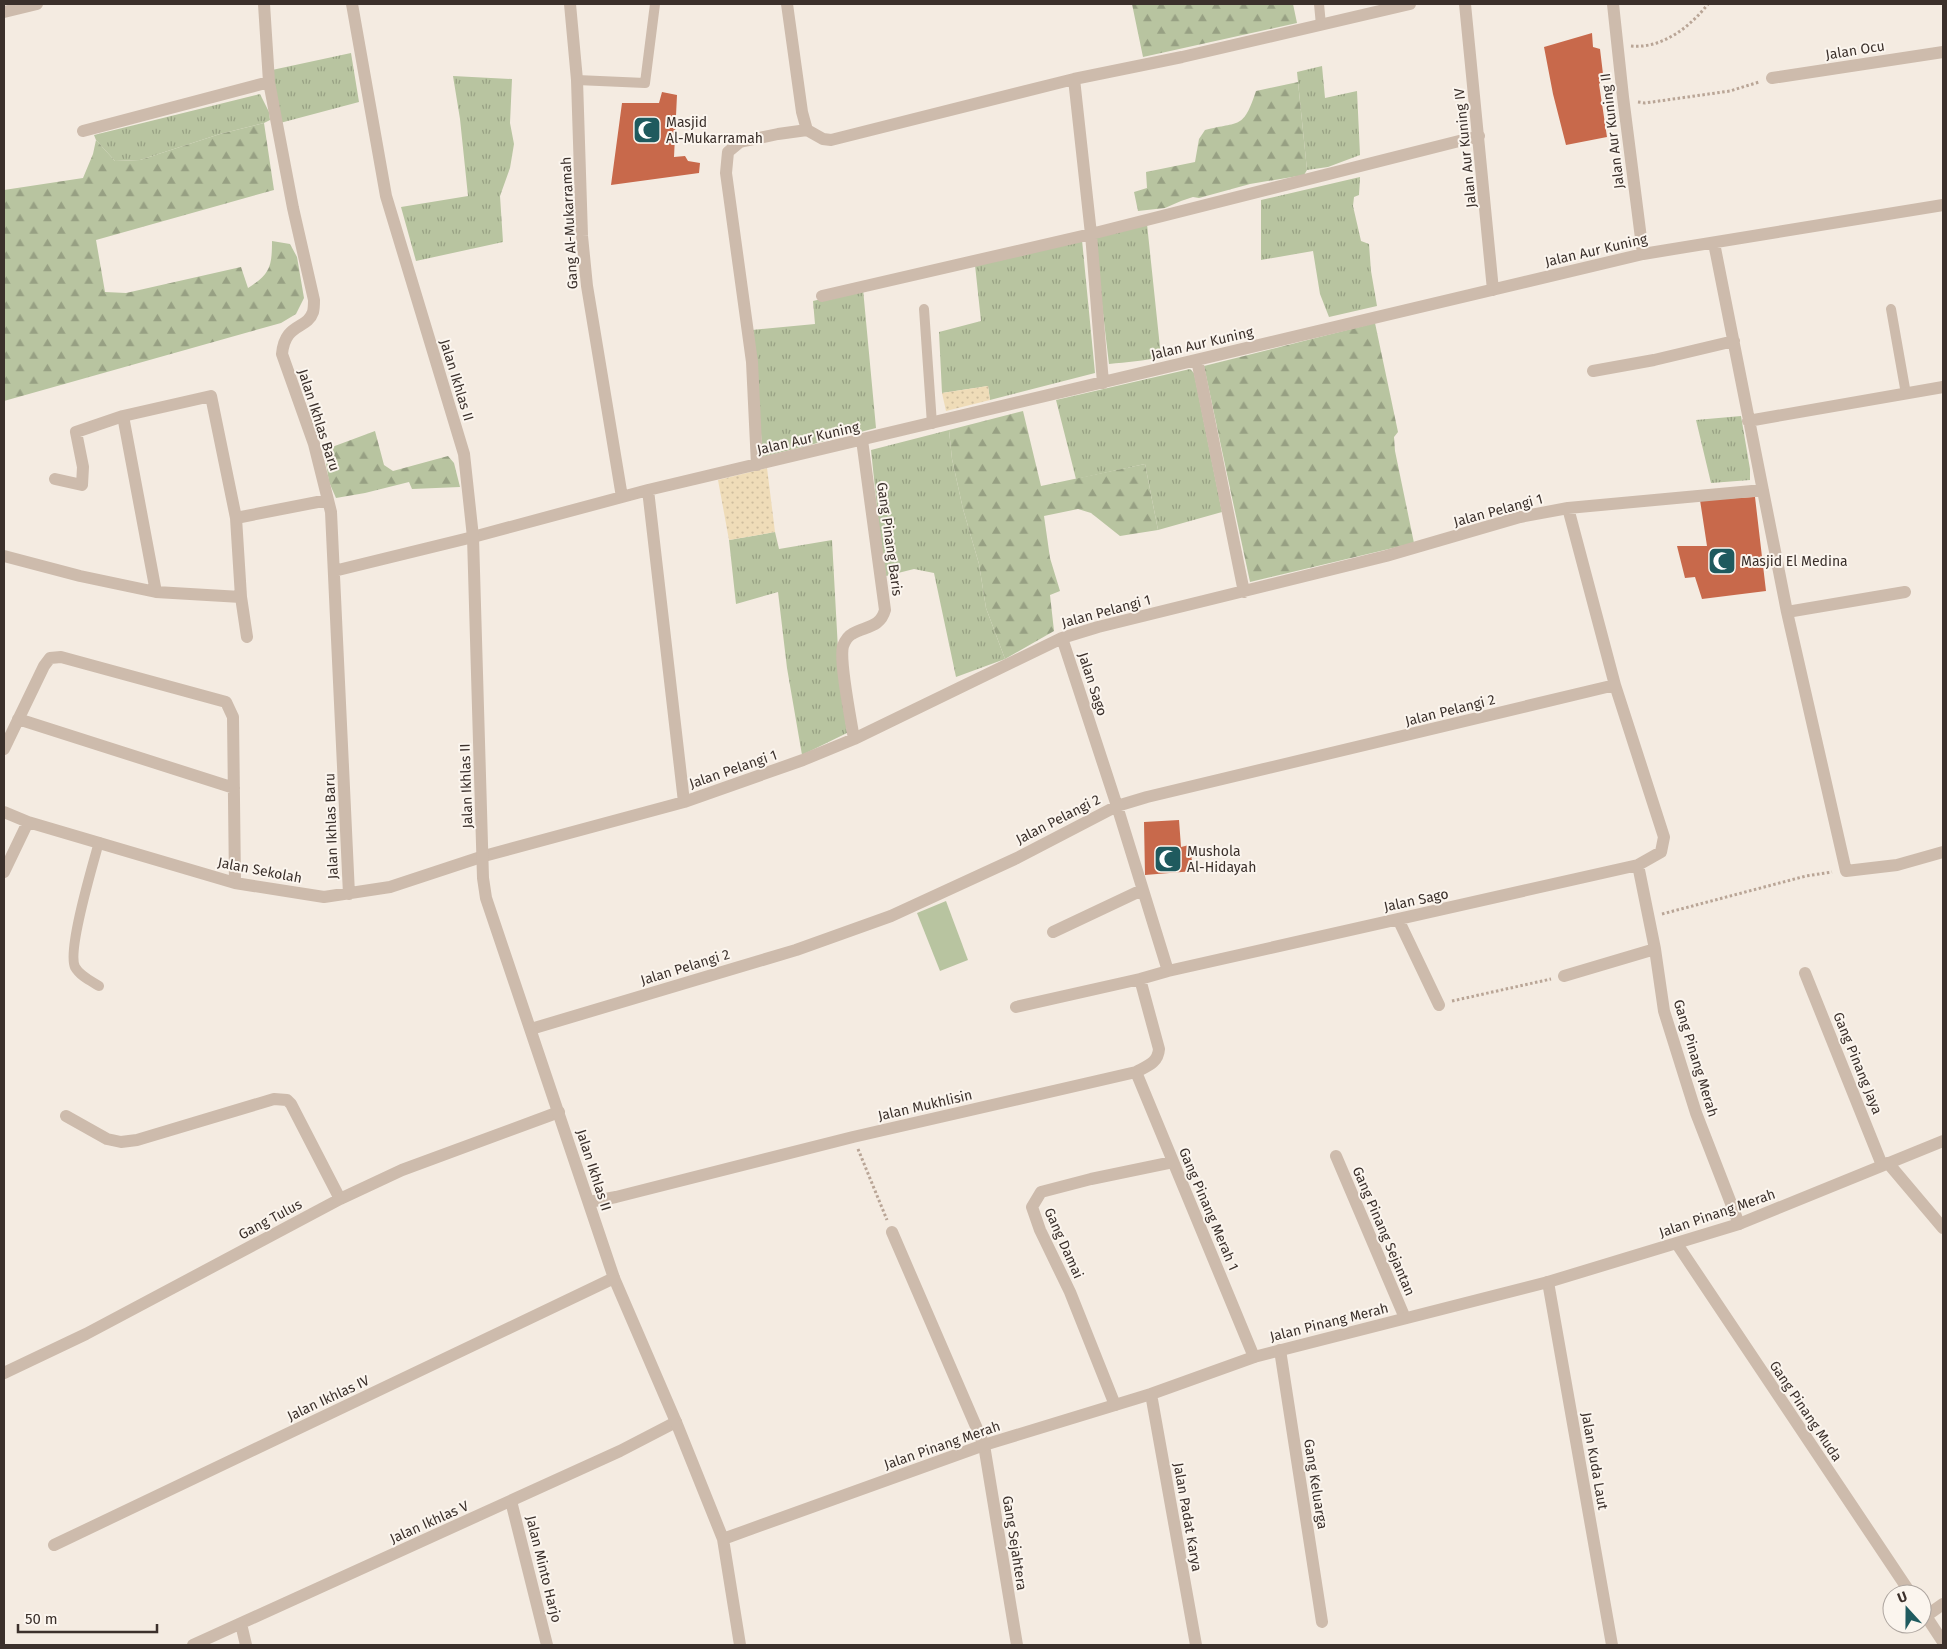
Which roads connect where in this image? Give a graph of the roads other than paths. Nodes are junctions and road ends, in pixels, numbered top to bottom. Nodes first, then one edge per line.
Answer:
1 (37, 4) edge
2 (264, 4) edge
3 (352, 4) edge
4 (570, 4) edge
5 (655, 4) edge
6 (787, 4) edge
7 (1319, 4) edge
8 (1410, 4) edge
9 (1465, 4) edge
10 (1613, 4) edge
11 (4, 12) edge
12 (1321, 25) junction
13 (1943, 52) edge
14 (1772, 78) road end
15 (1074, 79) junction
16 (577, 80) junction
17 (269, 82) junction
18 (807, 130) junction
19 (83, 131) dead end
20 (1479, 136) junction
21 (1943, 205) edge
22 (1091, 234) junction
23 (1714, 243) junction
24 (1643, 254) junction
25 (1493, 290) junction
26 (822, 296) dead end
27 (924, 309) dead end
28 (1891, 309) dead end
29 (1734, 341) junction
30 (1197, 360) junction
31 (1592, 371) dead end
32 (1103, 383) junction
33 (1943, 387) edge
34 (1906, 394) junction
35 (123, 416) junction
36 (1748, 420) junction
37 (932, 424) junction
38 (862, 440) junction
39 (757, 465) junction
40 (55, 479) dead end
41 (648, 490) junction
42 (1763, 490) junction
43 (622, 497) junction
44 (328, 500) junction
45 (1568, 508) junction
46 (236, 518) junction
47 (473, 537) junction
48 (4, 556) edge
49 (334, 571) junction
50 (156, 592) junction
51 (1244, 592) junction
52 (1905, 592) dead end
53 (241, 597) junction
54 (1787, 612) junction
55 (247, 637) dead end
56 (1062, 638) junction
57 (1615, 685) junction
58 (18, 719) junction
59 (854, 739) junction
60 (4, 748) edge
61 (234, 788) junction
62 (684, 802) junction
63 (1117, 806) junction
64 (4, 812) edge
65 (28, 822) junction
66 (99, 842) junction
67 (1943, 852) edge
68 (484, 856) junction
69 (1638, 865) junction
70 (4, 872) edge
71 (235, 883) junction
72 (1142, 890) junction
73 (348, 894) junction
74 (1398, 919) junction
75 (1053, 932) dead end
76 (1655, 949) junction
77 (1168, 971) junction
78 (1805, 973) dead end
79 (1564, 976) road end
80 (1140, 980) junction
81 (99, 986) dead end
82 (1439, 1005) road end
83 (1016, 1007) dead end
84 (531, 1029) junction
85 (1136, 1072) junction
86 (559, 1112) junction
87 (66, 1116) dead end
88 (1943, 1140) edge
89 (1336, 1156) dead end
90 (1173, 1162) junction
91 (1885, 1164) junction
92 (340, 1199) junction
93 (589, 1202) junction
94 (1739, 1224) junction
95 (1943, 1228) edge
96 (892, 1232) road end
97 (1677, 1244) junction
98 (614, 1278) junction
99 (1548, 1282) junction
100 (1405, 1318) junction
101 (1280, 1350) junction
102 (1254, 1357) junction
103 (4, 1373) edge
104 (1151, 1394) junction
105 (1115, 1405) junction
106 (676, 1422) junction
107 (984, 1445) junction
108 (511, 1500) junction
109 (723, 1539) junction
110 (54, 1545) dead end
111 (1904, 1584) edge
112 (1322, 1622) dead end
113 (241, 1624) junction
114 (1932, 1625) edge
115 (1943, 1642) edge
116 (193, 1645) edge
117 (246, 1645) edge
118 (547, 1645) edge
119 (740, 1645) edge
120 (1017, 1645) edge
121 (1196, 1645) edge
122 (1609, 1645) edge

1 - 11 street
2 - 17 street, Jalan Ikhlas Baru
3 - 47 street, Jalan Ikhlas II
4 - 16 street, Gang Al-Mukarramah
5 - 16 lane
6 - 18 street
7 - 12 lane
8 - 12 street
9 - 20 street, Jalan Aur Kuning IV
10 - 24 street, Jalan Aur Kuning II
12 - 15 street
13 - 14 street, Jalan Ocu
15 - 18 street
15 - 22 street
16 - 43 street, Gang Al-Mukarramah
17 - 19 street
17 - 44 street, Jalan Ikhlas Baru
18 - 39 street
20 - 22 street
20 - 25 street, Jalan Aur Kuning IV
21 - 23 street, Jalan Aur Kuning
22 - 26 street
22 - 32 street
23 - 24 street, Jalan Aur Kuning
23 - 29 street
24 - 25 street, Jalan Aur Kuning
25 - 30 street, Jalan Aur Kuning
27 - 37 lane
28 - 34 lane
29 - 31 street
29 - 36 street
30 - 32 street, Jalan Aur Kuning
30 - 51 street
32 - 37 street, Jalan Aur Kuning
33 - 34 street
34 - 36 street
35 - 40 street
35 - 46 street
35 - 50 street
36 - 42 street
37 - 38 street, Jalan Aur Kuning
38 - 39 street, Jalan Aur Kuning
38 - 59 street, Gang Pinang Baris
39 - 41 street, Jalan Aur Kuning
41 - 43 street, Jalan Aur Kuning
41 - 62 street
42 - 45 street, Jalan Pelangi 1
42 - 54 street
43 - 47 street, Jalan Aur Kuning
44 - 46 street
44 - 49 street, Jalan Ikhlas Baru
45 - 51 street, Jalan Pelangi 1
45 - 57 street, Jalan Sago
46 - 53 street
47 - 49 street, Jalan Aur Kuning
47 - 68 street, Jalan Ikhlas II
48 - 50 street
49 - 73 street, Jalan Ikhlas Baru
50 - 53 street
51 - 56 street, Jalan Pelangi 1
52 - 54 street
53 - 55 street
54 - 67 street
56 - 59 street, Jalan Pelangi 1
56 - 63 street, Jalan Sago
57 - 63 street, Jalan Pelangi 2
57 - 69 street, Jalan Sago
58 - 60 street
58 - 61 street
58 - 61 street
59 - 62 street, Jalan Pelangi 1
61 - 71 street
62 - 68 street, Jalan Pelangi 1
63 - 72 street, Jalan Sago
63 - 84 street, Jalan Pelangi 2
64 - 65 street, Jalan Sekolah
65 - 66 street, Jalan Sekolah
65 - 70 street
66 - 71 street, Jalan Sekolah
66 - 81 lane
68 - 73 street, Jalan Sekolah
68 - 84 street, Jalan Ikhlas II
69 - 74 street, Jalan Sago
69 - 76 street, Gang Pinang Merah
71 - 73 street, Jalan Sekolah
72 - 75 street
72 - 77 street, Jalan Sago
74 - 77 street, Jalan Sago
74 - 82 street
76 - 79 street
76 - 94 street, Gang Pinang Merah
77 - 80 street
78 - 91 street, Gang Pinang Jaya
80 - 83 street
80 - 85 street, Jalan Mukhlisin
84 - 86 street, Jalan Ikhlas II
85 - 90 street, Gang Pinang Merah 1
85 - 93 street, Jalan Mukhlisin
86 - 92 street, Gang Tulus
86 - 93 street, Jalan Ikhlas II
87 - 92 street
88 - 91 street, Jalan Pinang Merah
89 - 100 street, Gang Pinang Sejantan
90 - 102 street, Gang Pinang Merah 1
90 - 105 street, Gang Damai
91 - 94 street, Jalan Pinang Merah
91 - 95 street, Gang Pinang Jaya
92 - 103 street, Gang Tulus
93 - 98 street, Jalan Ikhlas II
94 - 97 street, Jalan Pinang Merah
96 - 107 street, Gang Sejahtera
97 - 99 street, Jalan Pinang Merah
97 - 111 street, Gang Pinang Muda
98 - 106 street, Jalan Ikhlas II
98 - 110 street, Jalan Ikhlas IV
99 - 100 street, Jalan Pinang Merah
99 - 122 street, Jalan Kuda Laut
100 - 101 street, Jalan Pinang Merah
101 - 102 street, Jalan Pinang Merah
101 - 112 street, Gang Keluarga
102 - 104 street, Jalan Pinang Merah
104 - 105 street, Jalan Pinang Merah
104 - 121 street, Jalan Padat Karya
105 - 107 street, Jalan Pinang Merah
106 - 108 street, Jalan Ikhlas V
106 - 109 street, Jalan Ikhlas II
107 - 109 street, Jalan Pinang Merah
107 - 120 street, Gang Sejahtera
108 - 113 street, Jalan Ikhlas V
108 - 118 street, Jalan Minto Harjo
109 - 119 street, Jalan Ikhlas II
113 - 116 street, Jalan Ikhlas V
113 - 117 street
114 - 115 street

